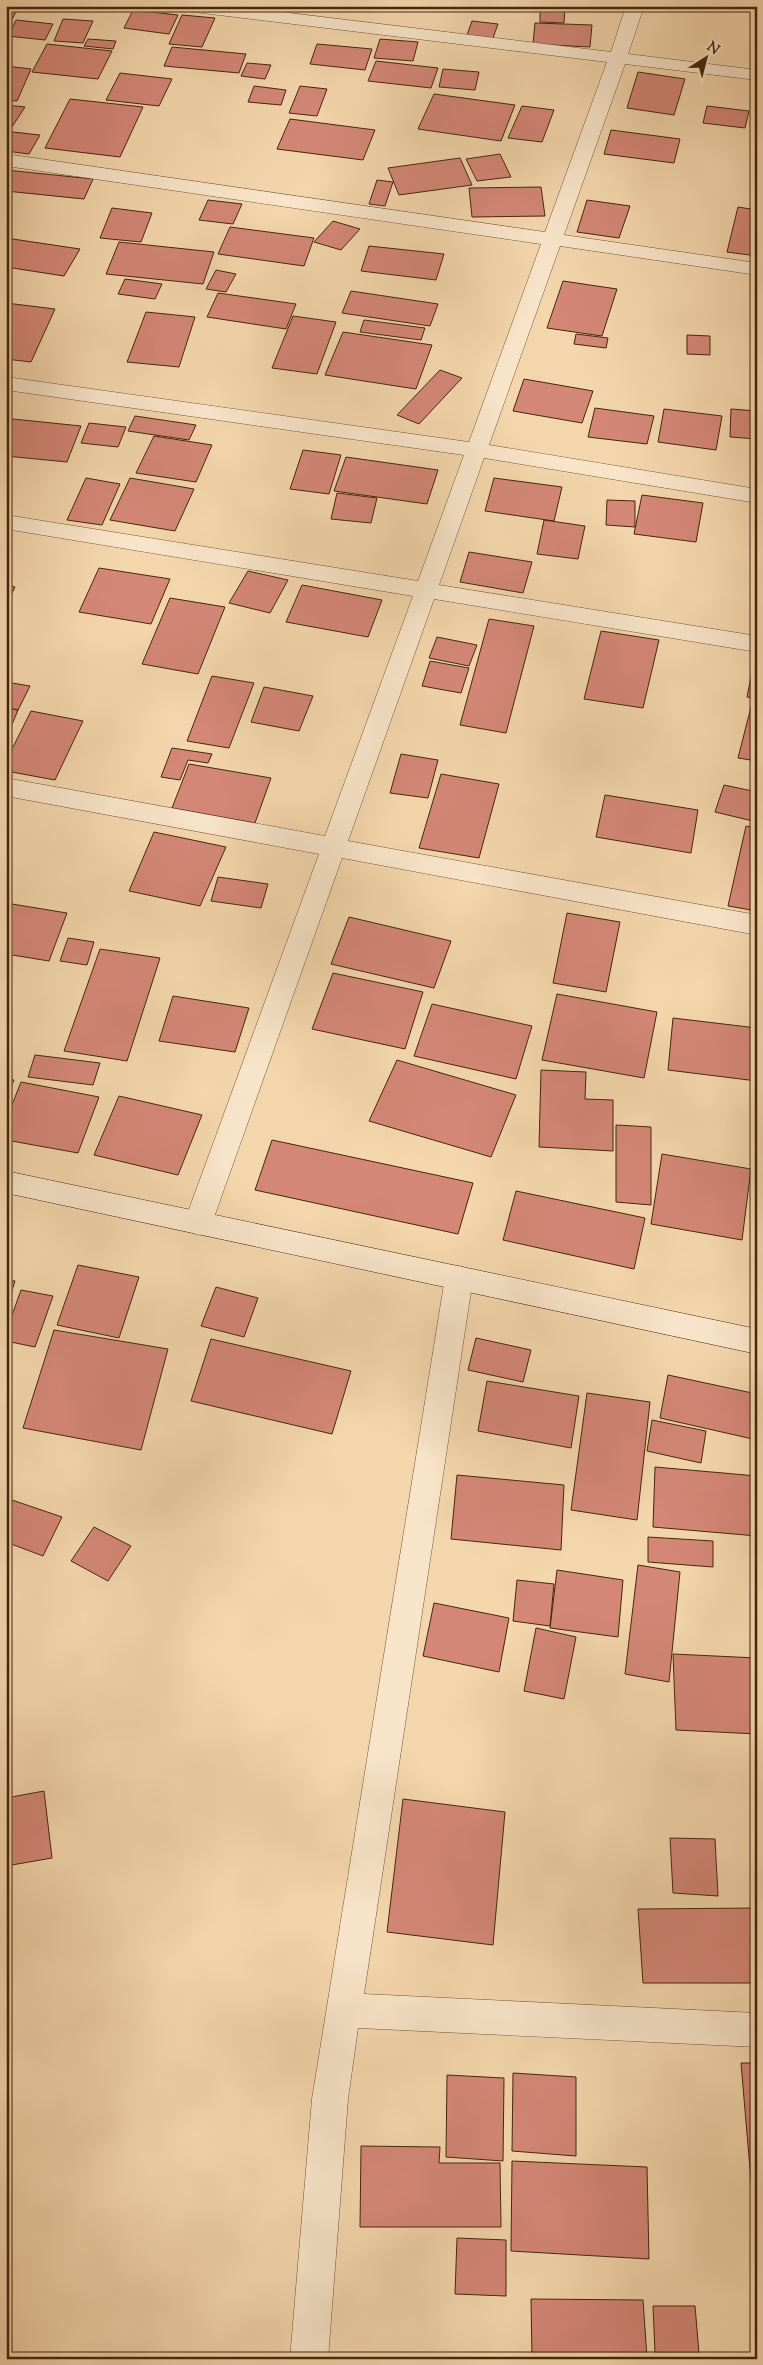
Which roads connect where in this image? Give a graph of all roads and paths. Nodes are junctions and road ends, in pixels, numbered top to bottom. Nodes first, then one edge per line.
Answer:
1 (186, 6) edge
2 (635, 6) edge
3 (618, 58) junction
4 (757, 75) edge
5 (6, 160) edge
6 (552, 239) junction
7 (757, 269) edge
8 (6, 383) edge
9 (476, 450) junction
10 (757, 496) edge
11 (6, 522) edge
12 (426, 590) junction
13 (757, 644) edge
14 (6, 788) edge
15 (333, 847) junction
16 (757, 925) edge
17 (6, 1182) edge
18 (198, 1223) junction
19 (459, 1278) junction
20 (757, 1342) edge
21 (344, 2010) junction
22 (757, 2030) edge
23 (310, 2359) edge

1 - 3 street
2 - 3 street
3 - 4 street
3 - 6 street
5 - 6 street
6 - 7 street
6 - 9 street
8 - 9 street
9 - 10 street
9 - 12 street
11 - 12 street
12 - 13 street
12 - 15 street
14 - 15 street
15 - 16 street
15 - 18 street
17 - 18 street
18 - 19 street
19 - 20 street
19 - 21 street
21 - 22 street
21 - 23 street

